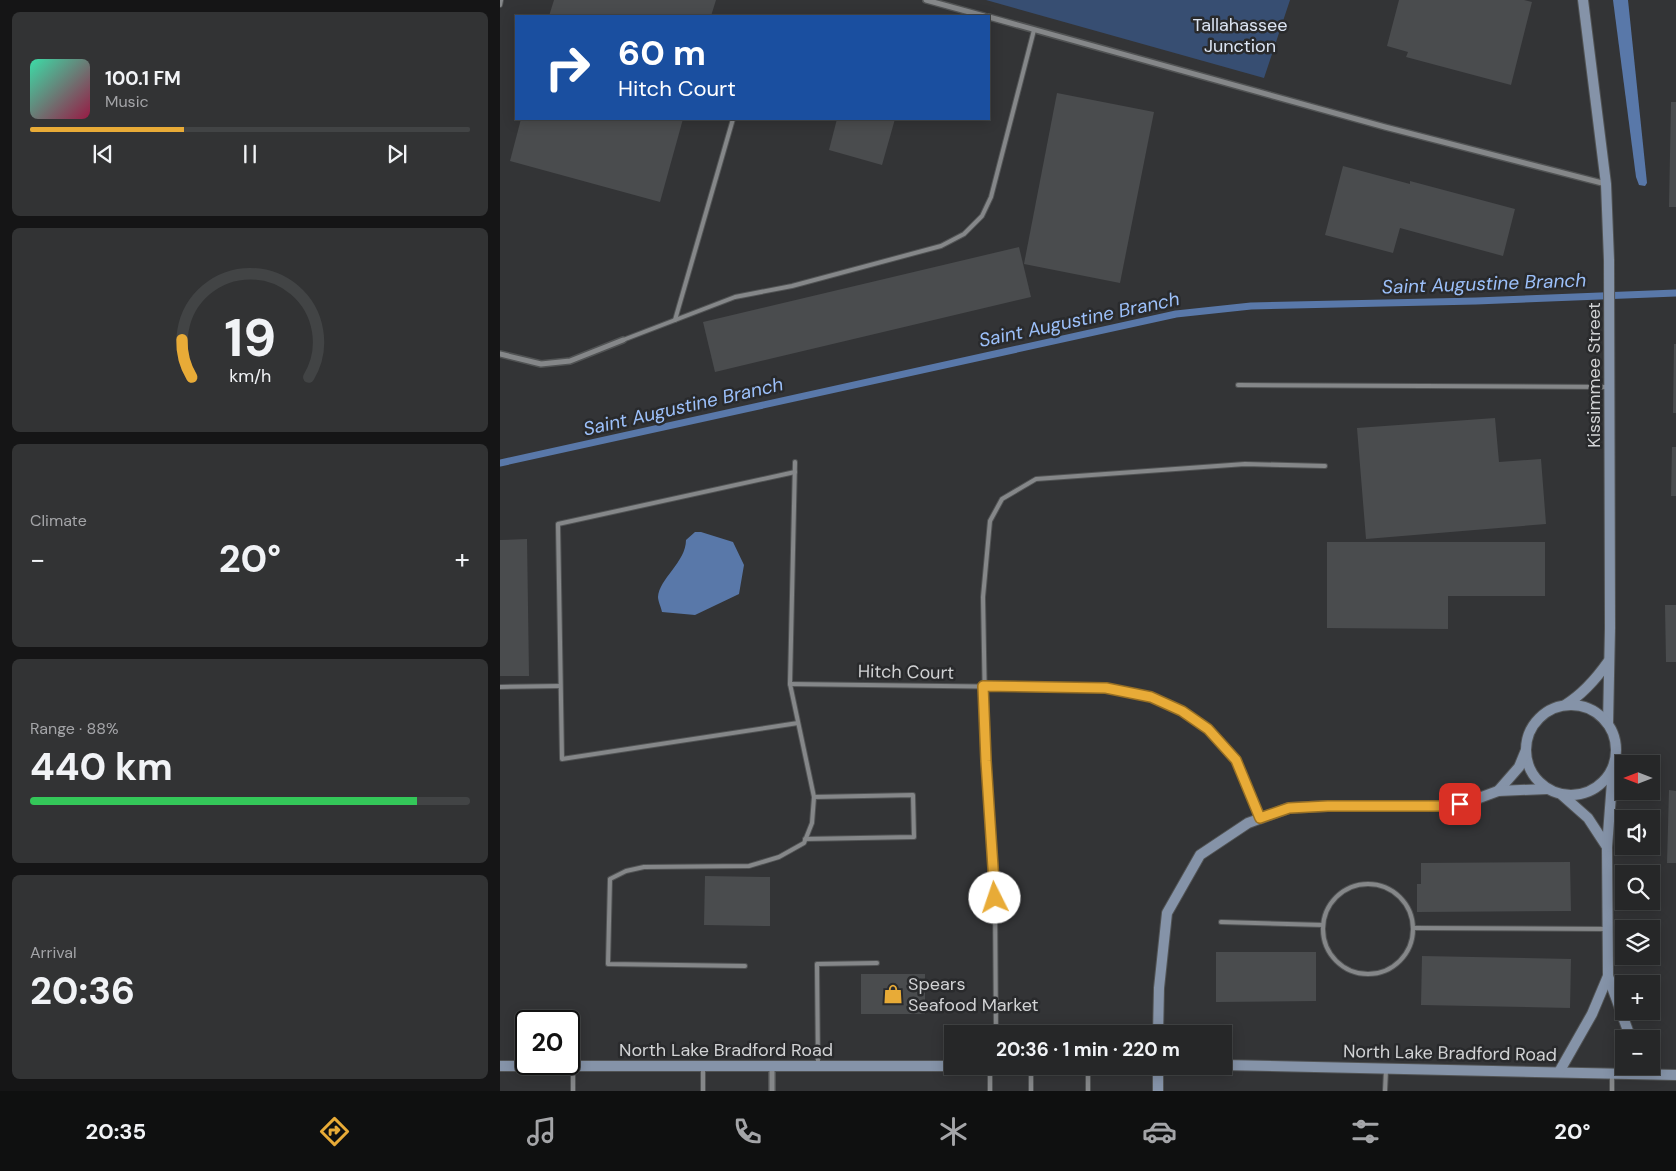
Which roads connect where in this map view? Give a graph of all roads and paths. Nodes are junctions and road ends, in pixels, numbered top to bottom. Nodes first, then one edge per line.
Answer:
1 (502, 0) edge
2 (926, 0) edge
3 (1583, 0) edge
4 (500, 6) edge
5 (980, 15) edge
6 (990, 18) edge
7 (1034, 30) junction
8 (733, 120) edge
9 (1606, 184) junction
10 (675, 320) junction
11 (623, 340) joint
12 (500, 354) edge
13 (1238, 385) dead end
14 (1610, 387) junction
15 (795, 462) dead end
16 (1324, 466) dead end
17 (795, 472) junction
18 (1608, 662) junction
19 (790, 684) junction
20 (560, 686) junction
21 (983, 686) junction
22 (500, 687) edge
23 (1565, 706) junction
24 (798, 723) junction
25 (1608, 724) junction
26 (1526, 749) junction
27 (1613, 768) junction
28 (1547, 789) junction
29 (1498, 791) junction
30 (1562, 795) junction
31 (814, 797) junction
32 (1260, 818) junction
33 (805, 839) junction
34 (1607, 847) junction
35 (1221, 922) dead end
36 (1323, 925) junction
37 (1413, 928) junction
38 (1608, 929) junction
39 (877, 964) dead end
40 (746, 966) dead end
41 (1608, 976) junction
42 (996, 1025) edge
43 (1158, 1025) edge
44 (1628, 1030) edge
45 (1232, 1065) edge
46 (500, 1066) edge
47 (515, 1066) edge
48 (580, 1066) edge
49 (703, 1066) junction
50 (772, 1066) junction
51 (818, 1066) junction
52 (944, 1066) edge
53 (1386, 1068) junction
54 (1559, 1072) junction
55 (1660, 1072) edge
56 (1612, 1073) junction
57 (1615, 1073) edge
58 (573, 1075) edge
59 (990, 1075) edge
60 (1031, 1075) edge
61 (1088, 1075) edge
62 (1158, 1075) edge
63 (1676, 1075) edge
64 (573, 1091) edge
65 (703, 1091) edge
66 (772, 1091) edge
67 (990, 1091) edge
68 (1031, 1091) edge
69 (1088, 1091) edge
70 (1158, 1091) edge
71 (1385, 1091) edge
72 (1612, 1091) edge

1 - 4 lane
2 - 5 street
3 - 9 street, Kissimmee Street
6 - 7 street
7 - 9 street
7 - 10 lane
8 - 10 lane
9 - 14 street, Kissimmee Street
10 - 11 lane
11 - 12 street
13 - 14 lane
14 - 18 street, Kissimmee Street
15 - 17 lane
16 - 21 lane
17 - 19 lane
17 - 20 lane
18 - 23 street
18 - 25 street, Kissimmee Street
19 - 21 lane, Hitch Court
19 - 24 lane
20 - 22 lane
20 - 24 lane
21 - 32 lane, Hitch Court
21 - 42 lane
23 - 25 street
23 - 26 street
24 - 31 lane
25 - 27 street
26 - 28 street
26 - 29 street
27 - 30 street
27 - 34 street
28 - 29 street
28 - 30 street
29 - 32 street
30 - 34 street
31 - 33 lane
31 - 33 lane
32 - 43 street
33 - 40 lane
34 - 38 street
35 - 36 lane
36 - 37 lane
36 - 37 lane
37 - 38 lane
38 - 41 street
39 - 51 lane
41 - 44 street
41 - 54 street
45 - 53 street, North Lake Bradford Road
46 - 47 street, North Lake Bradford Road
48 - 49 street, North Lake Bradford Road
49 - 50 street, North Lake Bradford Road
49 - 65 lane
50 - 51 street, North Lake Bradford Road
50 - 66 street
51 - 52 street, North Lake Bradford Road
53 - 54 street, North Lake Bradford Road
53 - 71 lane
54 - 56 street, North Lake Bradford Road
55 - 63 street, North Lake Bradford Road
56 - 57 street, North Lake Bradford Road
56 - 72 lane
58 - 64 lane
59 - 67 lane
60 - 68 lane
61 - 69 lane
62 - 70 street

